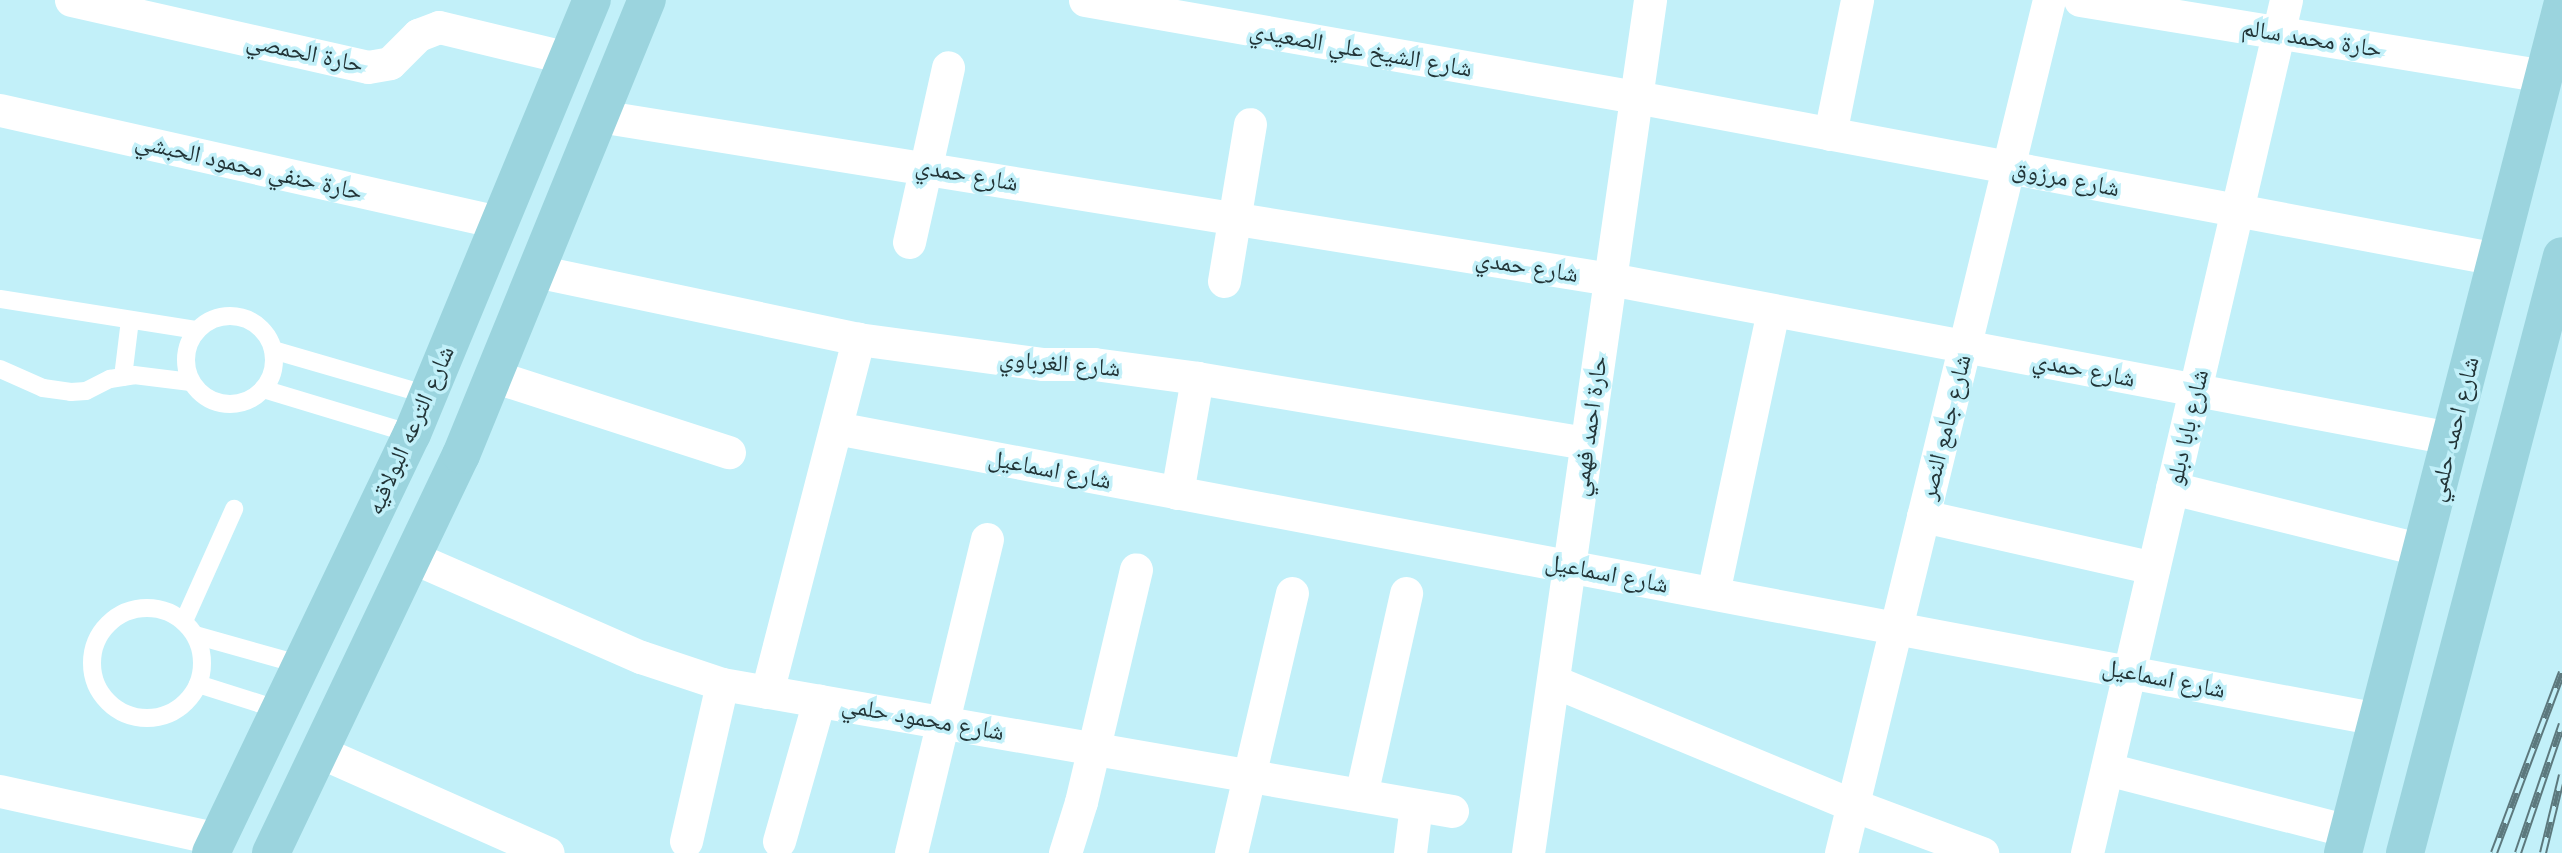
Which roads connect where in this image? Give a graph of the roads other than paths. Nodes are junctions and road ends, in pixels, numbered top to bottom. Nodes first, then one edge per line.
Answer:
1 (71, 0) edge
2 (592, 0) edge
3 (647, 0) edge
4 (1085, 0) edge
5 (1650, 0) edge
6 (1857, 0) edge
7 (2049, 0) edge
8 (2080, 0) edge
9 (2286, 0) edge
10 (2562, 6) edge
11 (2278, 33) junction
12 (568, 58) junction
13 (948, 67) dead end
14 (2544, 76) junction
15 (1636, 97) junction
16 (0, 110) edge
17 (599, 116) junction
18 (1250, 124) dead end
19 (1830, 134) junction
20 (926, 166) junction
21 (2008, 167) junction
22 (2237, 210) junction
23 (1235, 221) junction
24 (498, 222) junction
25 (909, 242) dead end
26 (2562, 256) edge
27 (2497, 259) junction
28 (536, 271) junction
29 (1610, 279) junction
30 (1224, 281) dead end
31 (0, 299) edge
32 (1773, 310) junction
33 (130, 320) junction
34 (196, 330) junction
35 (858, 339) junction
36 (1965, 346) junction
37 (273, 350) junction
38 (0, 369) edge
39 (493, 376) junction
40 (123, 377) junction
41 (1198, 378) junction
42 (191, 382) junction
43 (263, 389) junction
44 (2195, 390) junction
45 (428, 395) junction
46 (836, 428) junction
47 (412, 434) junction
48 (2450, 439) junction
49 (1586, 443) junction
50 (729, 452) dead end
51 (461, 455) junction
52 (2172, 488) junction
53 (1177, 492) junction
54 (234, 509) dead end
55 (1923, 516) junction
56 (986, 539) dead end
57 (2422, 550) junction
58 (414, 558) junction
59 (1569, 566) junction
60 (2153, 568) junction
61 (1136, 569) dead end
62 (1292, 593) dead end
63 (1406, 593) dead end
64 (1713, 593) junction
65 (189, 628) junction
66 (1896, 628) junction
67 (302, 665) junction
68 (2129, 671) junction
69 (1553, 681) junction
70 (198, 684) junction
71 (722, 684) junction
72 (767, 692) junction
73 (819, 701) junction
74 (280, 710) junction
75 (2378, 719) junction
76 (941, 720) junction
77 (1093, 747) junction
78 (320, 752) junction
79 (2107, 769) junction
80 (1250, 776) junction
81 (0, 791) edge
82 (1361, 795) junction
83 (1416, 805) junction
84 (1853, 806) junction
85 (1452, 811) dead end
86 (686, 841) dead end
87 (779, 841) dead end
88 (2346, 842) edge
89 (215, 846) edge
90 (271, 853) edge
91 (548, 853) edge
92 (911, 853) edge
93 (1065, 853) edge
94 (1231, 853) edge
95 (1410, 853) edge
96 (1528, 853) edge
97 (1841, 853) edge
98 (1982, 853) edge
99 (2088, 853) edge
100 (2405, 853) edge

1 - 12 street, حارة الحمصي
2 - 12 main road, شارع الترعه البولاقيه
3 - 17 main road
4 - 15 street, شارع الشيخ علي الصعيدي
5 - 15 street, حارة احمد فهمي
6 - 19 street
7 - 21 street, شارع جامع النصر
8 - 11 street, حارة محمد سالم
9 - 11 street, شارع بابا دبلو
10 - 14 main road, شارع احمد حلمي
11 - 14 street, حارة محمد سالم
11 - 22 street, شارع بابا دبلو
12 - 24 main road, شارع الترعه البولاقيه
13 - 20 street
14 - 27 main road, شارع احمد حلمي
15 - 19 street, شارع مرزوق
15 - 29 street, حارة احمد فهمي
16 - 24 street, حارة حنفي محمود الحبشي
17 - 20 street, شارع حمدي
17 - 28 main road
18 - 23 street
19 - 21 street, شارع مرزوق
20 - 23 street, شارع حمدي
20 - 25 street
21 - 22 street, شارع مرزوق
21 - 36 street, شارع جامع النصر
22 - 27 street, شارع مرزوق
22 - 44 street, شارع بابا دبلو
23 - 29 street, شارع حمدي
23 - 30 street
24 - 45 main road, شارع الترعه البولاقيه
26 - 100 main road
27 - 48 main road, شارع احمد حلمي
28 - 35 street, شارع الغرباوي
28 - 39 main road
29 - 32 street, شارع حمدي
29 - 49 street, حارة احمد فهمي
31 - 33 lane
32 - 36 street, شارع حمدي
32 - 64 street
33 - 34 lane
33 - 40 lane
34 - 37 lane
34 - 42 lane
35 - 41 street, شارع الغرباوي
35 - 46 street
36 - 44 street, شارع حمدي
36 - 55 street, شارع جامع النصر
37 - 43 lane
37 - 45 lane
38 - 40 lane
39 - 50 street
39 - 51 main road
40 - 42 lane
41 - 49 street, شارع الغرباوي
41 - 53 street
42 - 43 lane
43 - 47 lane
44 - 48 street, شارع حمدي
44 - 52 street, شارع بابا دبلو
45 - 47 main road, شارع الترعه البولاقيه
46 - 53 street, شارع اسماعيل
46 - 72 street
47 - 51 main road
47 - 67 main road, شارع الترعه البولاقيه
48 - 57 main road, شارع احمد حلمي
49 - 59 street, حارة احمد فهمي
51 - 58 main road
52 - 57 street
52 - 60 street, شارع بابا دبلو
53 - 59 street, شارع اسماعيل
54 - 65 lane
55 - 60 street
55 - 66 street, شارع جامع النصر
56 - 76 street
57 - 75 main road, شارع احمد حلمي
58 - 71 street, شارع محمود حلمي
58 - 78 main road
59 - 64 street, شارع اسماعيل
59 - 69 street, حارة احمد فهمي
60 - 68 street, شارع بابا دبلو
61 - 77 street
62 - 80 street
63 - 82 street
64 - 66 street, شارع اسماعيل
65 - 67 lane
65 - 70 lane
65 - 70 lane
66 - 68 street, شارع اسماعيل
66 - 84 street, شارع جامع النصر
67 - 74 main road, شارع الترعه البولاقيه
68 - 75 street, شارع اسماعيل
68 - 79 street, شارع بابا دبلو
69 - 84 street
69 - 96 street, حارة احمد فهمي
70 - 74 lane
71 - 72 street, شارع محمود حلمي
71 - 86 street
72 - 73 street, شارع محمود حلمي
73 - 76 street, شارع محمود حلمي
73 - 87 street
74 - 89 main road, شارع الترعه البولاقيه
75 - 88 main road, شارع احمد حلمي
76 - 77 street, شارع محمود حلمي
76 - 92 street
77 - 80 street, شارع محمود حلمي
77 - 93 street
78 - 90 main road
78 - 91 street
79 - 88 street
79 - 99 street, شارع بابا دبلو
80 - 82 street, شارع محمود حلمي
80 - 94 street
81 - 89 street
82 - 83 street, شارع محمود حلمي
83 - 85 street, شارع محمود حلمي
83 - 95 street
84 - 97 street, شارع جامع النصر
84 - 98 street

